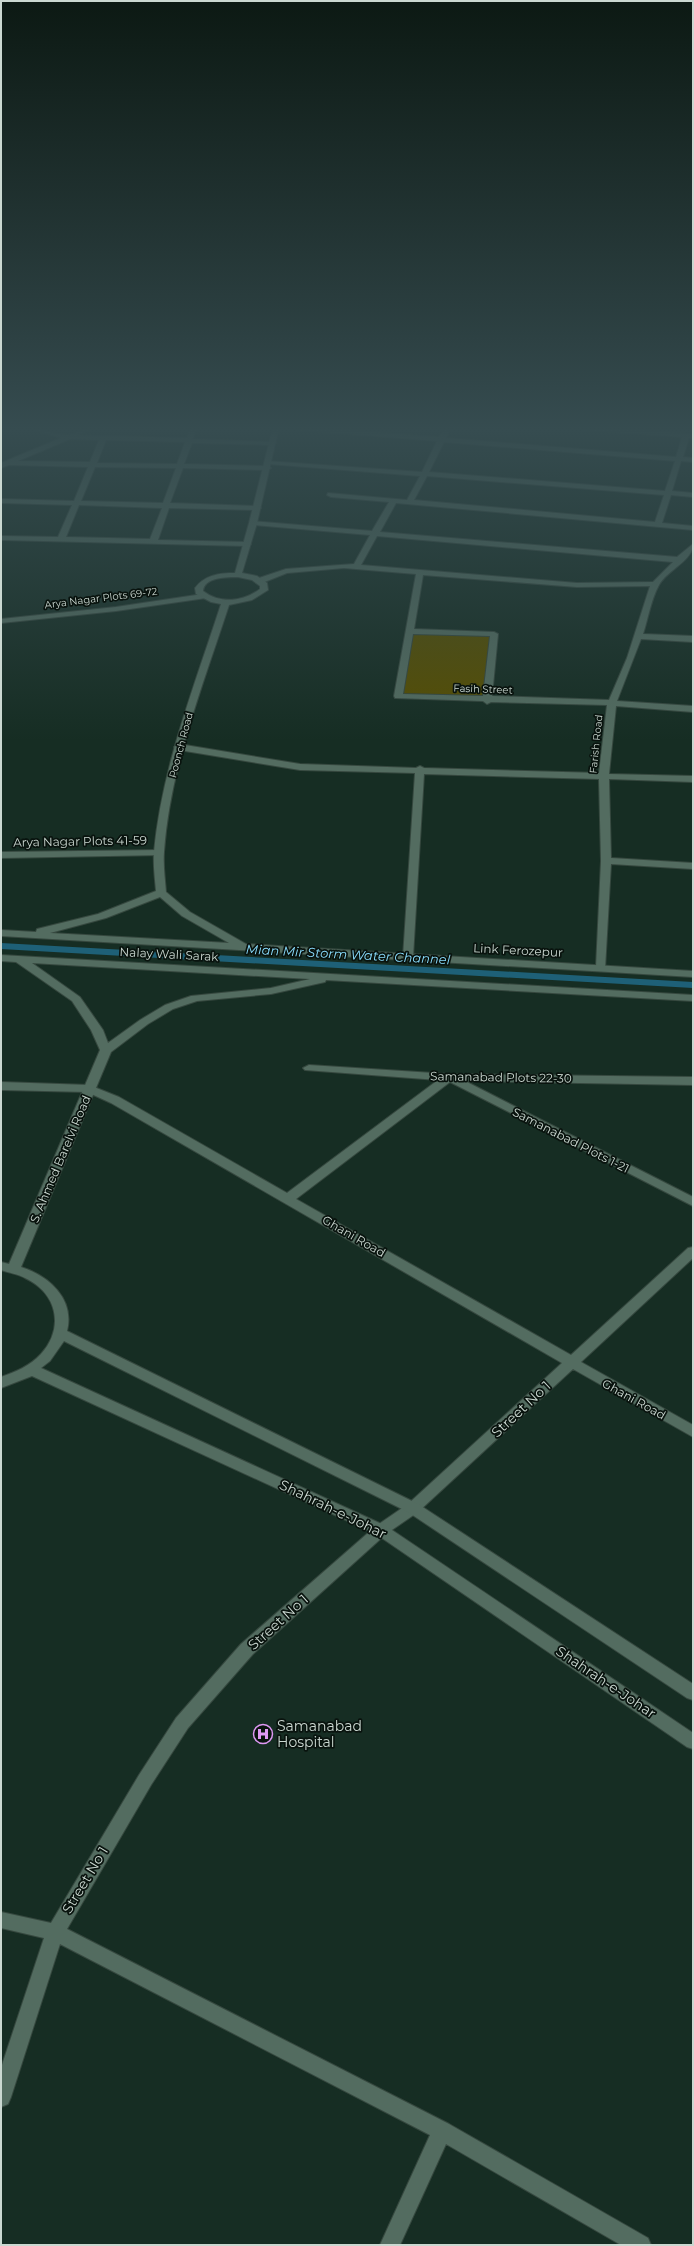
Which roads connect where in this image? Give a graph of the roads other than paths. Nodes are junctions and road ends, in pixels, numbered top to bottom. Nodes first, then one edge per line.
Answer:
1 (64, 532) edge
2 (157, 532) edge
3 (251, 532) edge
4 (361, 532) edge
5 (375, 533) junction
6 (1, 538) edge
7 (61, 540) junction
8 (153, 542) junction
9 (248, 544) junction
10 (693, 546) edge
11 (681, 560) junction
12 (356, 567) junction
13 (420, 572) junction
14 (238, 575) junction
15 (259, 581) junction
16 (656, 584) junction
17 (203, 596) junction
18 (226, 602) junction
19 (1, 621) edge
20 (410, 631) junction
21 (638, 636) junction
22 (693, 639) edge
23 (487, 701) junction
24 (612, 704) junction
25 (693, 709) edge
26 (179, 747) junction
27 (420, 769) junction
28 (604, 775) junction
29 (693, 779) edge
30 (159, 853) junction
31 (1, 855) edge
32 (606, 861) junction
33 (693, 866) edge
34 (161, 893) junction
35 (1, 933) edge
36 (246, 949) junction
37 (408, 957) junction
38 (1, 958) edge
39 (19, 959) junction
40 (602, 967) junction
41 (693, 974) edge
42 (336, 976) junction
43 (693, 998) edge
44 (106, 1050) junction
45 (309, 1068) dead end
46 (449, 1077) junction
47 (693, 1081) edge
48 (1, 1086) edge
49 (90, 1090) junction
50 (289, 1198) junction
51 (693, 1202) edge
52 (693, 1251) edge
53 (7, 1267) edge
54 (61, 1334) junction
55 (570, 1363) junction
56 (30, 1369) junction
57 (1, 1383) edge
58 (693, 1432) edge
59 (413, 1508) junction
60 (381, 1530) junction
61 (693, 1693) edge
62 (693, 1742) edge
63 (1, 1920) edge
64 (54, 1932) junction
65 (1, 2097) edge
66 (442, 2131) junction
67 (390, 2245) edge
68 (641, 2245) edge

1 - 7 street
2 - 8 street
3 - 9 street
4 - 5 street
5 - 11 street
5 - 12 street
6 - 7 street
7 - 8 street
8 - 9 street
9 - 14 street
10 - 11 street, Farish Road
11 - 16 street, Farish Road
12 - 13 street
12 - 15 street
13 - 16 street
13 - 20 street, Fasih Street
14 - 15 street
14 - 17 street
15 - 18 street
16 - 21 street, Farish Road
17 - 18 street
17 - 19 street, Arya Nagar Plots 69-72
18 - 26 street, Poonch Road
20 - 23 street
20 - 23 street, Fasih Street
21 - 22 street
21 - 24 street, Farish Road
23 - 24 street, Fasih Street
24 - 25 street, Fasih Street
24 - 28 street, Farish Road
26 - 27 street
26 - 30 street, Poonch Road
27 - 28 street
27 - 37 street
28 - 29 street
28 - 32 street, Farish Road
30 - 31 street, Arya Nagar Plots 41-59
30 - 34 street, Poonch Road
32 - 33 street
32 - 40 street, Farish Road
34 - 35 street
34 - 36 street
35 - 36 street, Nalay Wali Sarak
36 - 37 street, Link Ferozepur
37 - 40 street, Link Ferozepur
38 - 39 street, Nalay Wali Sarak
39 - 42 street, Nalay Wali Sarak
39 - 44 street
40 - 41 street, Link Ferozepur
42 - 43 street
42 - 44 street
44 - 49 street, S. Ahmed Barelvi Road
45 - 46 street, Samanabad Plots 22-30
46 - 47 street, Samanabad Plots 22-30
46 - 50 street
46 - 51 street, Samanabad Plots 1-21
48 - 49 street, Ghani Road
49 - 50 street, Ghani Road
49 - 53 street, S. Ahmed Barelvi Road
50 - 55 street, Ghani Road
52 - 55 street, Street No 1
53 - 54 street
54 - 56 street
54 - 59 street
55 - 58 street, Ghani Road
55 - 59 street, Street No 1
56 - 57 street
56 - 60 street, Shahrah-e-Johar
59 - 60 street, Street No 1
59 - 61 street
60 - 62 street, Shahrah-e-Johar
60 - 64 street, Street No 1
63 - 64 street
64 - 65 street, Street No 1
64 - 66 street
66 - 67 street
66 - 68 street

